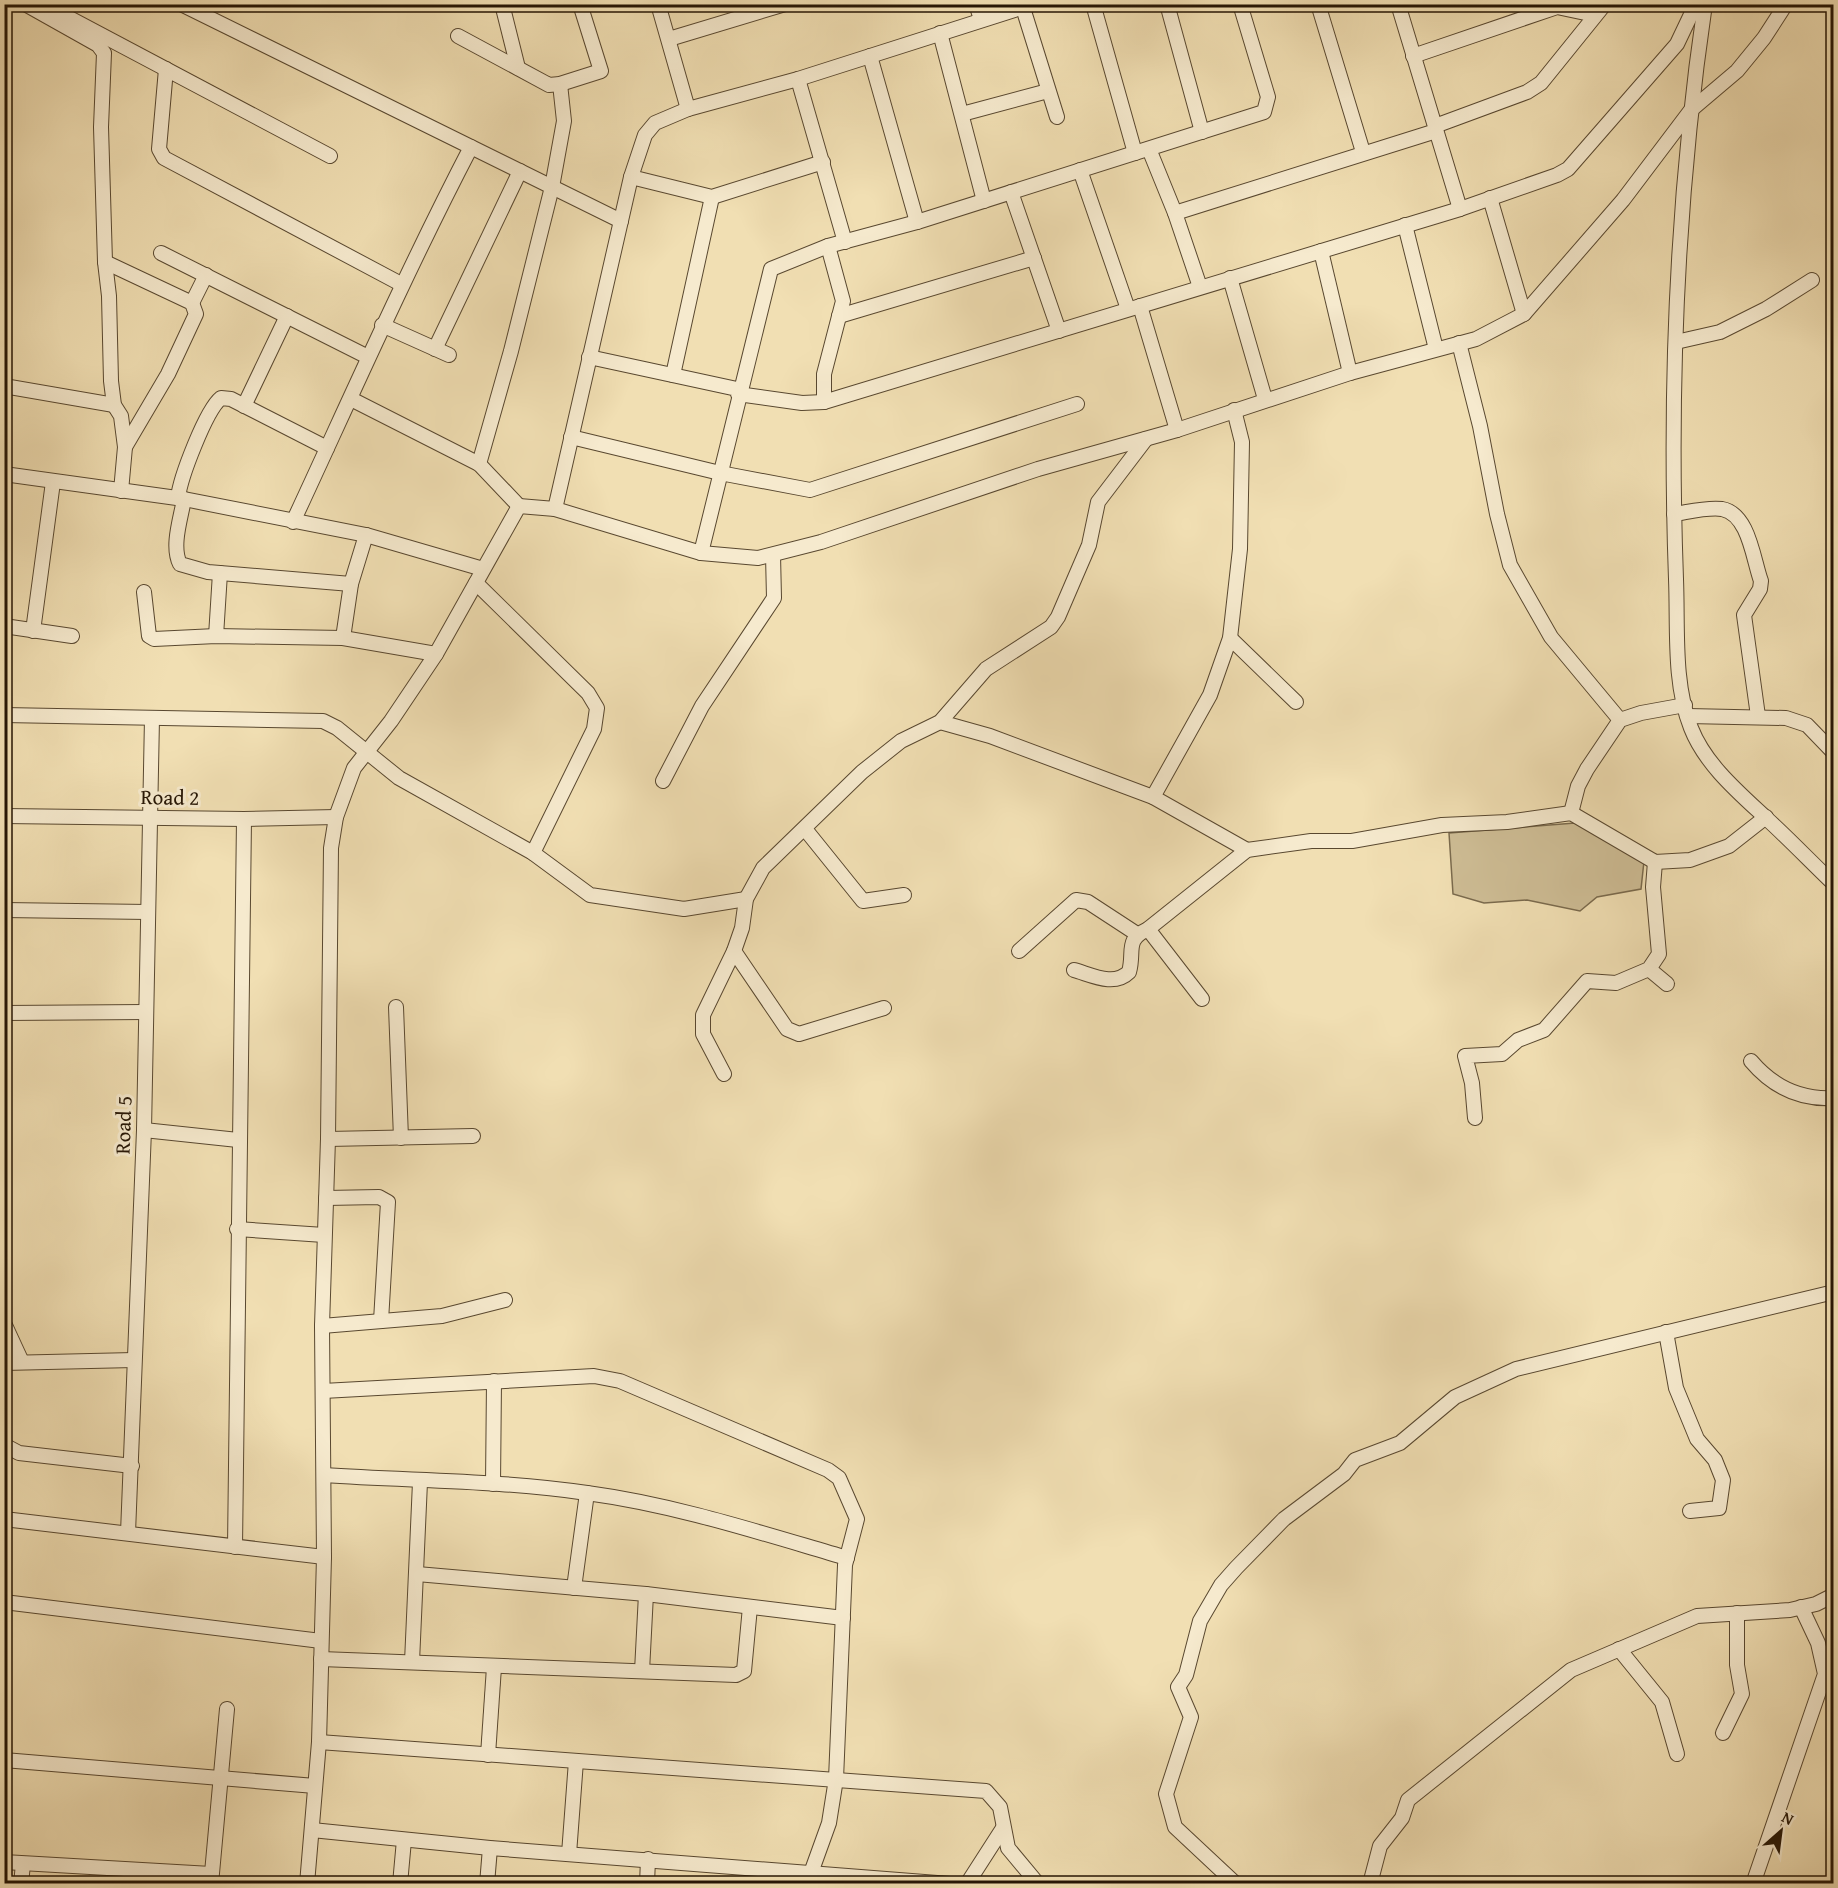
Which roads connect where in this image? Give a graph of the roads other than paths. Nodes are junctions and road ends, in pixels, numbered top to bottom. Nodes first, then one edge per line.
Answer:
1 (25, 4) edge
2 (43, 4) edge
3 (181, 4) edge
4 (502, 4) edge
5 (580, 4) edge
6 (658, 4) edge
7 (785, 4) edge
8 (976, 4) edge
9 (1093, 4) edge
10 (1167, 4) edge
11 (1240, 4) edge
12 (1318, 4) edge
13 (1398, 4) edge
14 (1696, 4) edge
15 (1705, 4) edge
16 (1786, 4) edge
17 (1605, 5) edge
18 (1028, 6) edge
19 (1556, 6) edge
20 (738, 11) edge
21 (981, 19) junction
22 (940, 33) junction
23 (458, 36) dead end
24 (669, 39) junction
25 (870, 56) junction
26 (1413, 56) junction
27 (518, 68) junction
28 (166, 69) junction
29 (798, 79) junction
30 (560, 84) junction
31 (1048, 91) junction
32 (688, 109) junction
33 (1691, 110) junction
34 (962, 114) junction
35 (1056, 117) dead end
36 (1435, 128) junction
37 (1202, 132) junction
38 (471, 147) junction
39 (1149, 149) junction
40 (1363, 152) junction
41 (1135, 153) junction
42 (330, 156) dead end
43 (823, 162) junction
44 (1080, 170) junction
45 (520, 171) junction
46 (631, 177) junction
47 (552, 187) junction
48 (1011, 192) junction
49 (712, 197) junction
50 (1490, 198) junction
51 (984, 201) junction
52 (1460, 208) junction
53 (1175, 213) junction
54 (621, 221) junction
55 (917, 222) junction
56 (1405, 225) junction
57 (845, 242) junction
58 (828, 246) junction
59 (1322, 250) junction
60 (161, 253) dead end
61 (1034, 258) junction
62 (105, 262) junction
63 (206, 275) junction
64 (1230, 278) junction
65 (1812, 280) dead end
66 (401, 284) junction
67 (1200, 287) junction
68 (192, 303) junction
69 (1134, 307) junction
70 (1524, 314) junction
71 (287, 316) junction
72 (839, 316) junction
73 (382, 325) junction
74 (1059, 331) junction
75 (1676, 342) junction
76 (1459, 343) junction
77 (435, 349) junction
78 (1436, 349) junction
79 (449, 355) dead end
80 (368, 357) junction
81 (589, 357) junction
82 (1350, 373) junction
83 (672, 375) junction
84 (4, 386) edge
85 (738, 394) junction
86 (351, 399) junction
87 (1265, 399) junction
88 (824, 402) junction
89 (1077, 404) dead end
90 (114, 405) junction
91 (244, 406) junction
92 (1234, 410) junction
93 (1177, 430) junction
94 (571, 437) junction
95 (1146, 439) junction
96 (125, 447) junction
97 (327, 448) junction
98 (479, 464) junction
99 (720, 473) junction
100 (4, 474) edge
101 (53, 482) junction
102 (121, 491) junction
103 (181, 498) junction
104 (519, 506) junction
105 (555, 509) junction
106 (1674, 514) junction
107 (292, 522) junction
108 (366, 535) junction
109 (701, 553) junction
110 (773, 555) junction
111 (483, 569) junction
112 (220, 573) junction
113 (476, 584) junction
114 (351, 585) junction
115 (144, 592) dead end
116 (4, 627) edge
117 (33, 631) junction
118 (72, 636) dead end
119 (216, 636) junction
120 (1230, 638) junction
121 (343, 639) junction
122 (436, 654) junction
123 (1296, 702) dead end
124 (1687, 711) junction
125 (4, 716) edge
126 (1758, 716) junction
127 (152, 718) junction
128 (1620, 720) junction
129 (940, 722) junction
130 (366, 752) junction
131 (1833, 753) edge
132 (663, 781) dead end
133 (1153, 797) junction
134 (1571, 813) junction
135 (4, 816) edge
136 (336, 817) junction
137 (150, 818) junction
138 (1766, 818) junction
139 (243, 819) junction
140 (805, 829) junction
141 (1247, 850) junction
142 (533, 853) junction
143 (1656, 862) junction
144 (1833, 884) edge
145 (904, 895) dead end
146 (746, 898) junction
147 (4, 910) edge
148 (148, 912) junction
149 (1143, 932) junction
150 (734, 951) junction
151 (1019, 951) dead end
152 (1649, 969) junction
153 (1074, 970) dead end
154 (1667, 984) dead end
155 (1202, 999) dead end
156 (396, 1007) dead end
157 (884, 1008) dead end
158 (147, 1012) junction
159 (4, 1013) edge
160 (1751, 1061) dead end
161 (724, 1074) dead end
162 (1833, 1098) edge
163 (1475, 1118) dead end
164 (144, 1130) junction
165 (473, 1136) dead end
166 (401, 1138) junction
167 (328, 1139) junction
168 (238, 1140) junction
169 (326, 1197) junction
170 (237, 1229) junction
171 (324, 1235) junction
172 (1833, 1292) edge
173 (505, 1300) dead end
174 (381, 1321) junction
175 (4, 1323) edge
176 (322, 1326) junction
177 (1666, 1332) junction
178 (134, 1360) junction
179 (22, 1362) junction
180 (4, 1363) edge
181 (494, 1381) junction
182 (323, 1391) junction
183 (4, 1444) edge
184 (132, 1466) junction
185 (324, 1475) junction
186 (420, 1482) junction
187 (494, 1484) junction
188 (587, 1492) junction
189 (1690, 1511) dead end
190 (4, 1519) edge
191 (129, 1533) junction
192 (235, 1547) junction
193 (324, 1557) junction
194 (847, 1558) junction
195 (417, 1574) junction
196 (574, 1588) junction
197 (646, 1594) junction
198 (1833, 1595) edge
199 (4, 1602) edge
200 (750, 1607) junction
201 (1802, 1607) junction
202 (1737, 1613) junction
203 (843, 1618) junction
204 (321, 1641) junction
205 (1619, 1650) junction
206 (321, 1659) junction
207 (412, 1662) junction
208 (494, 1667) junction
209 (642, 1671) junction
210 (227, 1709) dead end
211 (1724, 1733) dead end
212 (319, 1742) junction
213 (1677, 1754) dead end
214 (488, 1755) junction
215 (4, 1760) edge
216 (576, 1761) junction
217 (220, 1779) junction
218 (836, 1779) junction
219 (315, 1786) junction
220 (1003, 1828) junction
221 (312, 1830) junction
222 (404, 1840) junction
223 (490, 1848) junction
224 (569, 1854) junction
225 (648, 1859) junction
226 (4, 1862) edge
227 (23, 1864) junction
228 (114, 1869) junction
229 (211, 1879) edge
230 (809, 1879) edge
231 (21, 1884) edge
232 (113, 1884) edge
233 (307, 1884) edge
234 (400, 1884) edge
235 (487, 1884) edge
236 (647, 1884) edge
237 (950, 1884) edge
238 (968, 1884) edge
239 (1038, 1884) edge
240 (1236, 1884) edge
241 (1370, 1884) edge
242 (1753, 1884) edge

1 - 62 street
2 - 28 street
3 - 38 street
4 - 27 street
5 - 30 street
6 - 24 street
7 - 20 street
8 - 21 street
9 - 41 street
10 - 37 street
11 - 37 street
12 - 40 street
13 - 26 street
14 - 50 street
15 - 33 street
16 - 33 street
17 - 19 street
17 - 36 street
18 - 21 street
18 - 31 street
19 - 26 street
20 - 24 street
21 - 22 street
22 - 25 street
22 - 34 street
23 - 27 street
24 - 32 street
25 - 29 street
25 - 55 street
26 - 36 street
27 - 30 street
28 - 42 street
28 - 66 street
29 - 32 street
29 - 43 street
30 - 47 street
31 - 34 street
31 - 35 street
32 - 46 street
33 - 70 street
33 - 75 street
34 - 51 street
36 - 40 street
36 - 52 street
37 - 39 street
38 - 45 street
38 - 66 street
39 - 41 street
39 - 53 street
40 - 53 street
41 - 44 street
43 - 49 street
43 - 57 street
44 - 48 street
44 - 69 street
45 - 47 street
45 - 77 street
46 - 49 street
46 - 54 street
47 - 54 street
47 - 98 street
48 - 51 street
48 - 61 street
49 - 83 street
50 - 52 street
50 - 70 street
51 - 55 street
52 - 56 street
53 - 67 street
54 - 81 street
55 - 57 street
56 - 59 street
56 - 78 street
57 - 58 street
58 - 72 street
58 - 85 street
59 - 64 street
59 - 82 street
60 - 63 street
61 - 72 street
61 - 74 street
62 - 68 street
62 - 90 street
63 - 68 street
63 - 71 street
64 - 67 street
64 - 87 street
65 - 75 street
66 - 73 street
67 - 69 street
68 - 96 street
69 - 74 street
69 - 93 street
70 - 76 street
71 - 80 street
71 - 91 street
72 - 88 street
73 - 77 street
73 - 80 street
74 - 88 street
75 - 106 street
76 - 78 street
76 - 128 street
77 - 79 street
78 - 82 street
80 - 86 street
81 - 83 street
81 - 94 street
82 - 87 street
83 - 85 street
84 - 90 street
85 - 88 street
85 - 99 street
86 - 97 street
86 - 98 street
87 - 92 street
89 - 99 street
90 - 96 street
91 - 97 street
91 - 103 street
92 - 93 street
92 - 120 street
93 - 95 street
94 - 99 street
94 - 105 street
95 - 110 street
95 - 129 street
96 - 102 street
97 - 107 street
98 - 104 street
99 - 109 street
100 - 101 street
101 - 102 street
101 - 117 street
102 - 103 street
103 - 107 street
103 - 112 street
104 - 105 street
104 - 111 street
105 - 109 street
106 - 124 street
106 - 126 street
107 - 108 street
108 - 111 street
108 - 114 street
109 - 110 street
110 - 132 street
111 - 113 street
112 - 114 street
112 - 119 street
113 - 122 street
113 - 142 street
114 - 121 street
115 - 119 street
116 - 117 street
117 - 118 street
119 - 121 street
120 - 123 street
120 - 133 street
121 - 122 street
122 - 130 street
124 - 126 street
124 - 128 street
124 - 138 street
125 - 127 street
126 - 131 street
127 - 130 street
127 - 137 street, Road 5
128 - 134 street
129 - 133 street
129 - 140 street
130 - 136 street
130 - 142 street
133 - 141 street
134 - 141 street
134 - 143 street
135 - 137 street, Road 2
136 - 139 street, Road 2
136 - 167 street
137 - 139 street, Road 2
137 - 148 street, Road 5
138 - 143 street
138 - 144 street
139 - 168 street
140 - 145 street
140 - 146 street
141 - 149 street
142 - 146 street
143 - 152 street
146 - 150 street
147 - 148 street
148 - 158 street, Road 5
149 - 151 street
149 - 153 street
149 - 155 street
150 - 157 street
150 - 161 street
152 - 154 street
152 - 163 street
156 - 166 street
158 - 159 street
158 - 164 street, Road 5
160 - 162 street
164 - 168 street
164 - 178 street, Road 5
165 - 166 street
166 - 167 street
167 - 169 street
168 - 170 street
169 - 171 street
169 - 174 street
170 - 171 street
170 - 192 street
171 - 176 street
172 - 177 street
173 - 174 street
174 - 176 street
175 - 179 street
176 - 182 street
177 - 189 street
177 - 240 street
178 - 179 street
178 - 184 street, Road 5
179 - 180 street
181 - 182 street
181 - 187 street
181 - 194 street
182 - 185 street
183 - 184 street
184 - 191 street, Road 5
185 - 186 street
185 - 193 street
186 - 187 street
186 - 195 street
187 - 188 street
188 - 194 street
188 - 196 street
190 - 191 street
191 - 192 street
192 - 193 street
193 - 204 street
194 - 203 street
195 - 196 street
195 - 207 street
196 - 197 street
197 - 200 street
197 - 209 street
198 - 201 street
199 - 204 street
200 - 203 street
200 - 209 street
201 - 202 street
201 - 242 street
202 - 205 street
202 - 211 street
203 - 218 street
204 - 206 street
205 - 213 street
205 - 241 street
206 - 207 street
206 - 212 street
207 - 208 street
208 - 209 street
208 - 214 street
210 - 217 street
212 - 214 street
212 - 219 street
214 - 216 street
215 - 217 street
216 - 218 street
216 - 224 street
217 - 219 street
217 - 229 street
218 - 220 street
218 - 230 street
219 - 221 street
220 - 238 street
220 - 239 street
221 - 222 street
221 - 233 street
222 - 223 street
222 - 234 street
223 - 224 street
223 - 235 street
224 - 225 street
225 - 230 street
225 - 236 street
226 - 227 street
227 - 228 street
227 - 231 street
228 - 229 street
228 - 232 street
230 - 237 street

